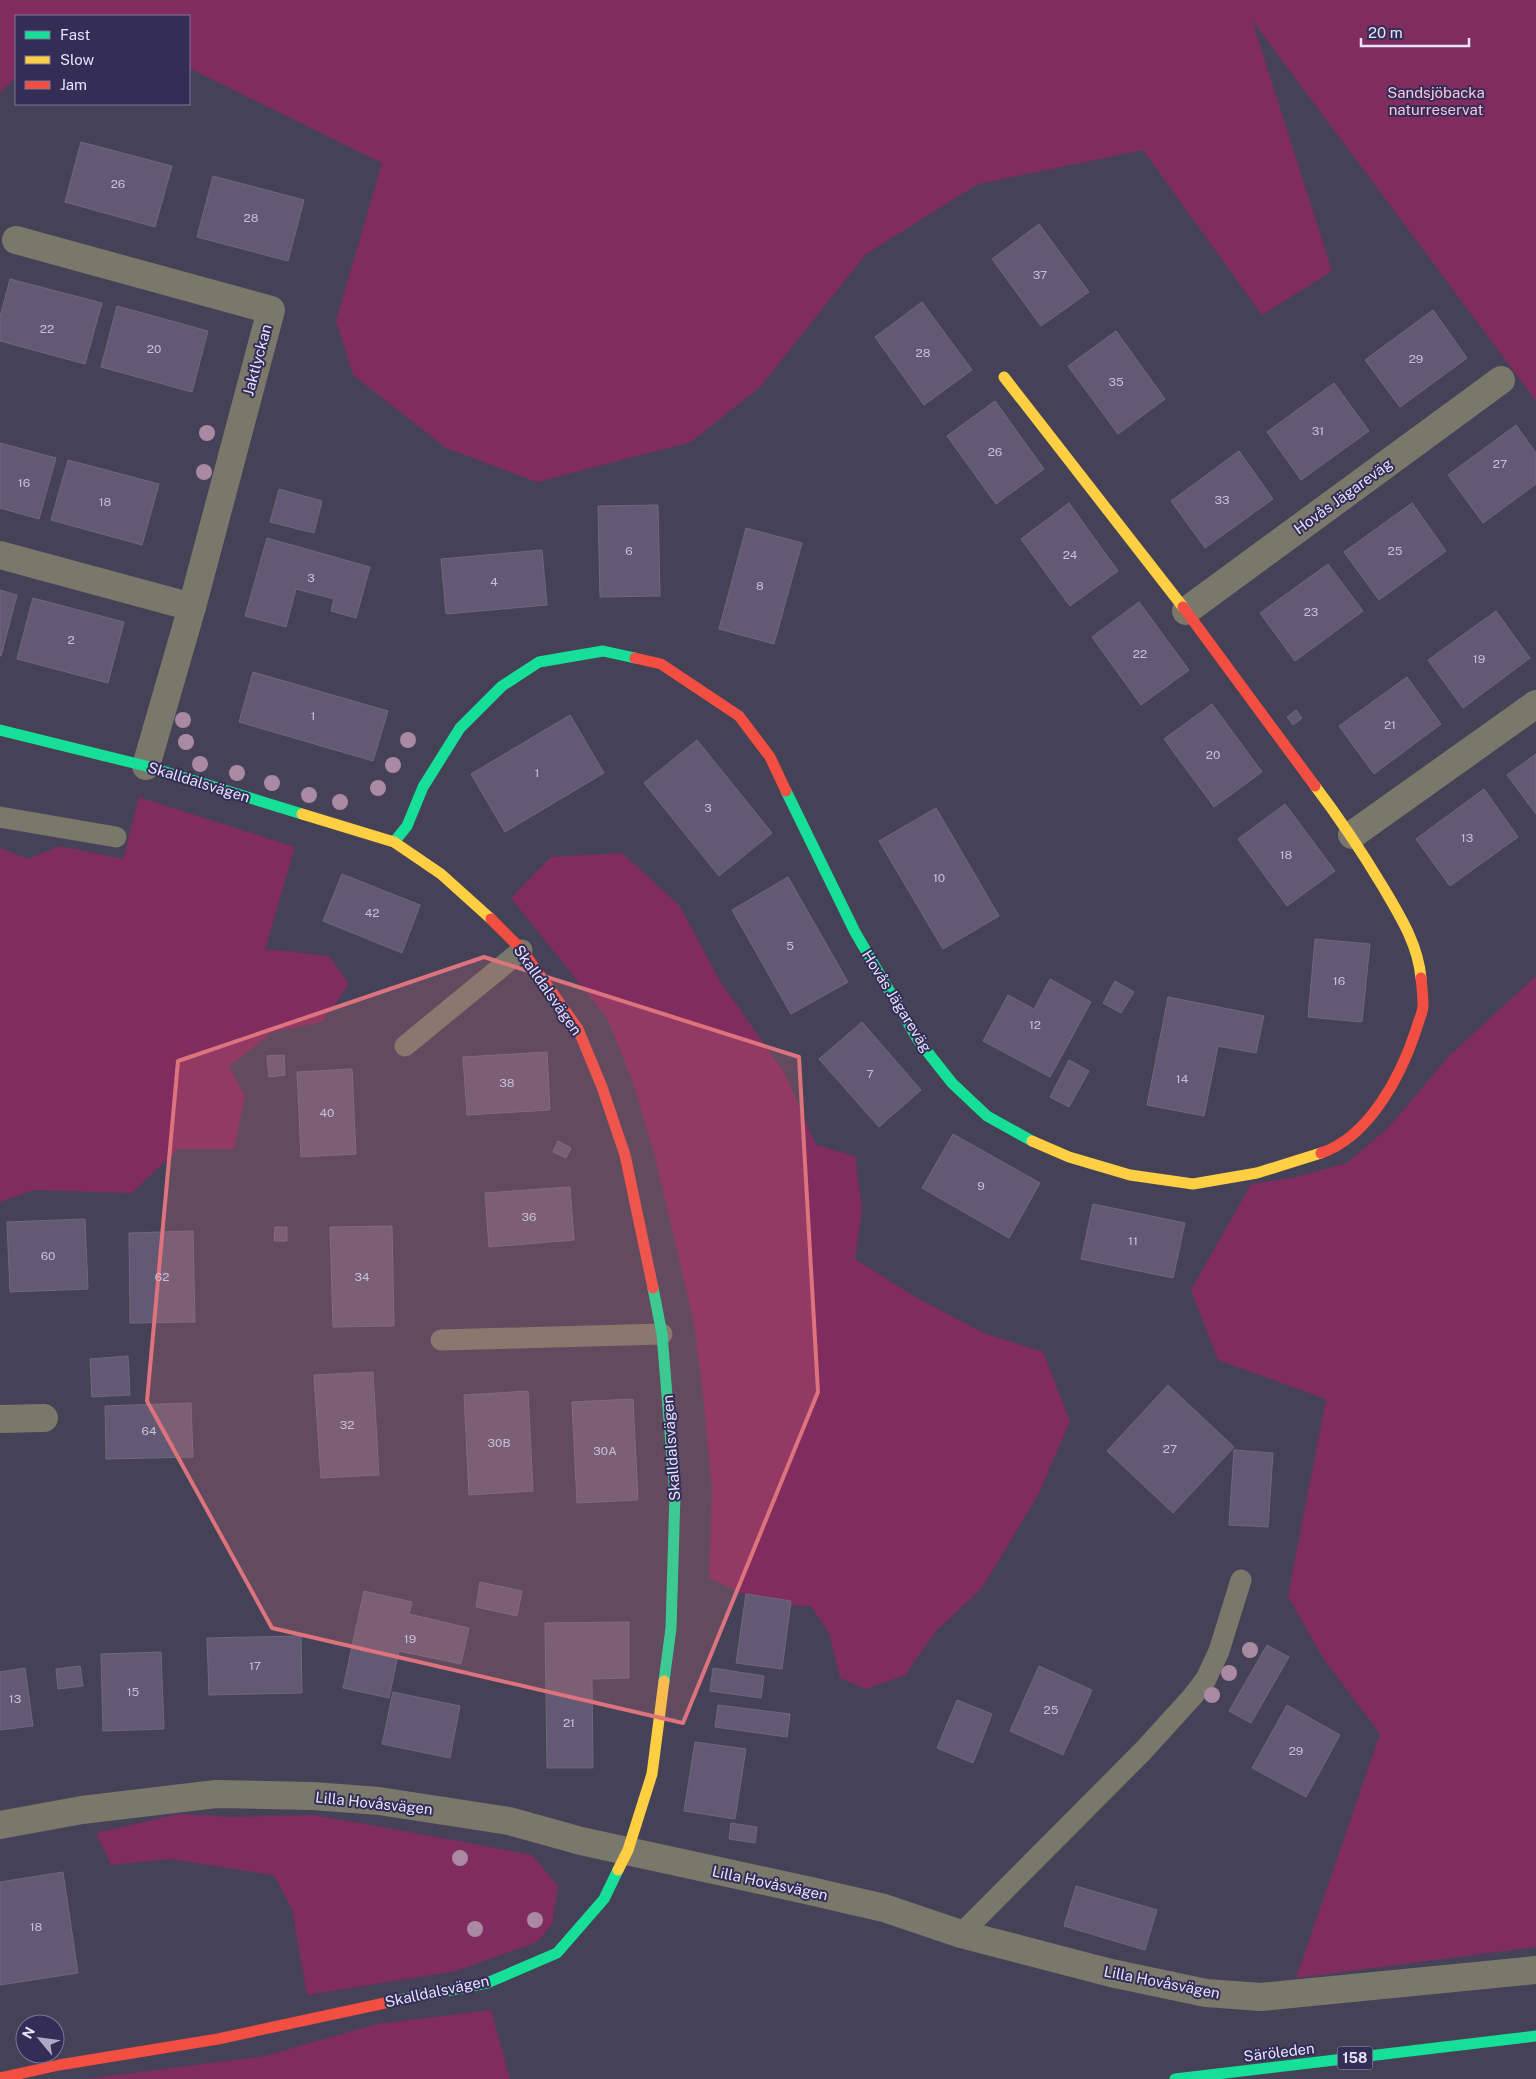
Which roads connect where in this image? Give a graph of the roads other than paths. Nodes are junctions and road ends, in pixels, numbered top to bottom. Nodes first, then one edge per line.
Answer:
1 (16, 240) dead end
2 (1004, 377) dead end
3 (1501, 380) dead end
4 (0, 555) edge
5 (192, 607) junction
6 (1186, 611) junction
7 (1536, 704) edge
8 (0, 730) edge
9 (146, 766) junction
10 (0, 817) edge
11 (1352, 835) junction
12 (116, 837) dead end
13 (394, 842) junction
14 (522, 950) junction
15 (405, 1046) dead end
16 (662, 1334) junction
17 (441, 1340) dead end
18 (44, 1418) dead end
19 (0, 1419) edge
20 (1241, 1580) dead end
21 (0, 1825) edge
22 (628, 1850) junction
23 (961, 1934) junction
24 (1536, 1970) edge
25 (1536, 2036) edge
26 (0, 2078) edge
27 (1175, 2079) edge

1 - 5 street, Jaktlyckan
2 - 6 street, Hovås Jägareväg
3 - 6 street, Hovås Jägareväg
4 - 5 street
5 - 9 street, Jaktlyckan
6 - 11 street, Hovås Jägareväg
7 - 11 street
8 - 9 street, Skalldalsvägen
9 - 13 street, Skalldalsvägen
10 - 12 lane
11 - 13 street, Hovås Jägareväg
13 - 14 street, Skalldalsvägen
14 - 15 lane
14 - 16 street, Skalldalsvägen
16 - 17 lane
16 - 22 street, Skalldalsvägen
18 - 19 street
20 - 23 lane
21 - 22 street, Lilla Hovåsvägen
22 - 23 street, Lilla Hovåsvägen
22 - 26 street, Skalldalsvägen
23 - 24 street, Lilla Hovåsvägen
25 - 27 street, Säröleden / 158

